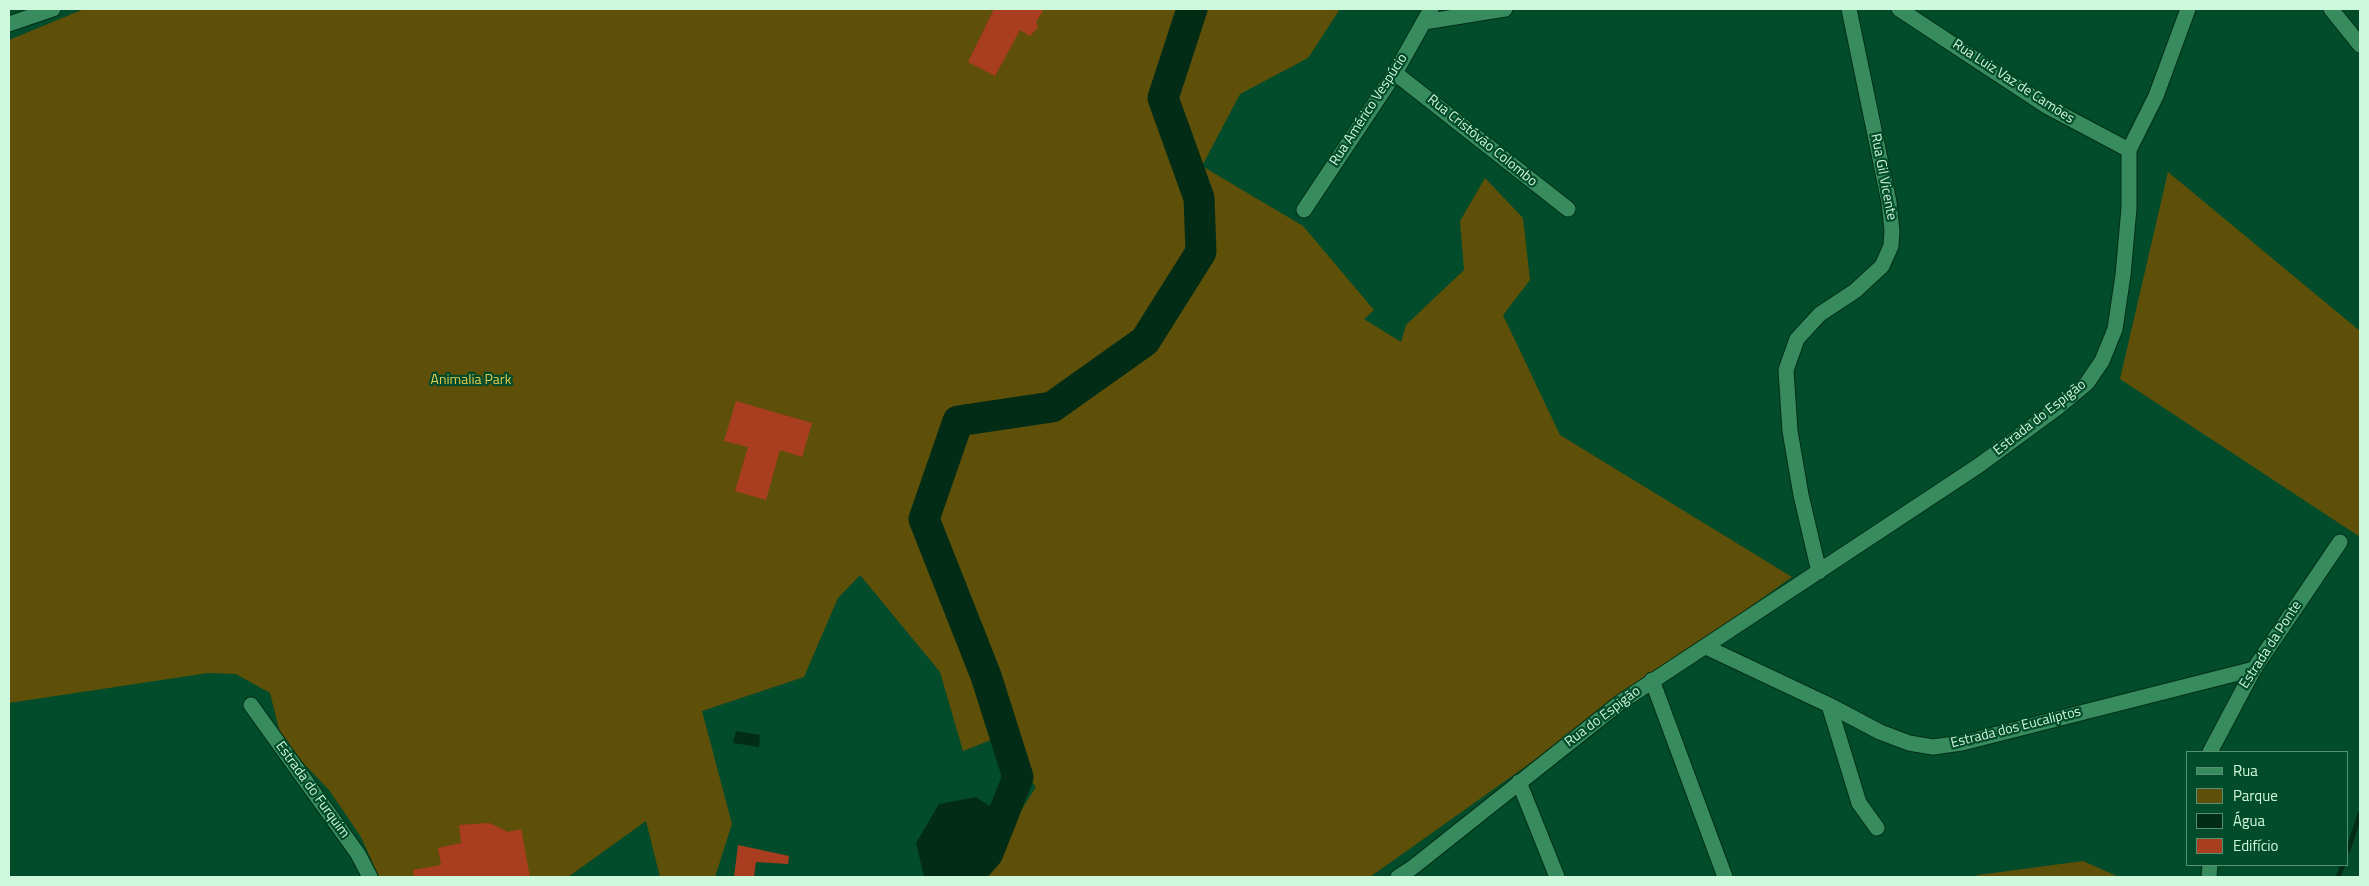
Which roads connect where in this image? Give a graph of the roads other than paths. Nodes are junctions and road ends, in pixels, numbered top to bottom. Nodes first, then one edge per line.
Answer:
1 (54, 9) edge
2 (1505, 9) edge
3 (1849, 9) edge
4 (1900, 9) edge
5 (2188, 9) edge
6 (2331, 9) edge
7 (1427, 16) edge
8 (9, 24) edge
9 (2360, 45) edge
10 (1396, 73) junction
11 (2129, 150) junction
12 (1568, 209) dead end
13 (1304, 210) dead end
14 (2340, 542) dead end
15 (1819, 572) junction
16 (1706, 647) junction
17 (2254, 669) junction
18 (1652, 680) junction
19 (251, 705) dead end
20 (1829, 705) junction
21 (2210, 751) edge
22 (1519, 782) junction
23 (1877, 828) dead end
24 (370, 877) edge
25 (1398, 877) edge
26 (1557, 877) edge
27 (1725, 877) edge

1 - 8 street
2 - 7 street
3 - 15 street, Rua Gil Vicente
4 - 11 street, Rua Luiz Vaz de Camões
5 - 11 street
6 - 9 street
7 - 10 street, Rua Américo Vespúcio
10 - 12 street, Rua Cristóvão Colombo
10 - 13 street, Rua Américo Vespúcio
11 - 15 street, Estrada do Espigão
14 - 17 street, Estrada da Ponte
15 - 16 street, Rua do Espigão
16 - 18 street, Rua do Espigão
16 - 20 street, Estrada dos Eucaliptos
17 - 20 street, Estrada dos Eucaliptos
17 - 21 street, Estrada da Ponte
18 - 22 street, Rua do Espigão
18 - 27 street
19 - 24 street, Estrada do Furquim
20 - 23 street
22 - 25 street, Rua do Espigão
22 - 26 street

